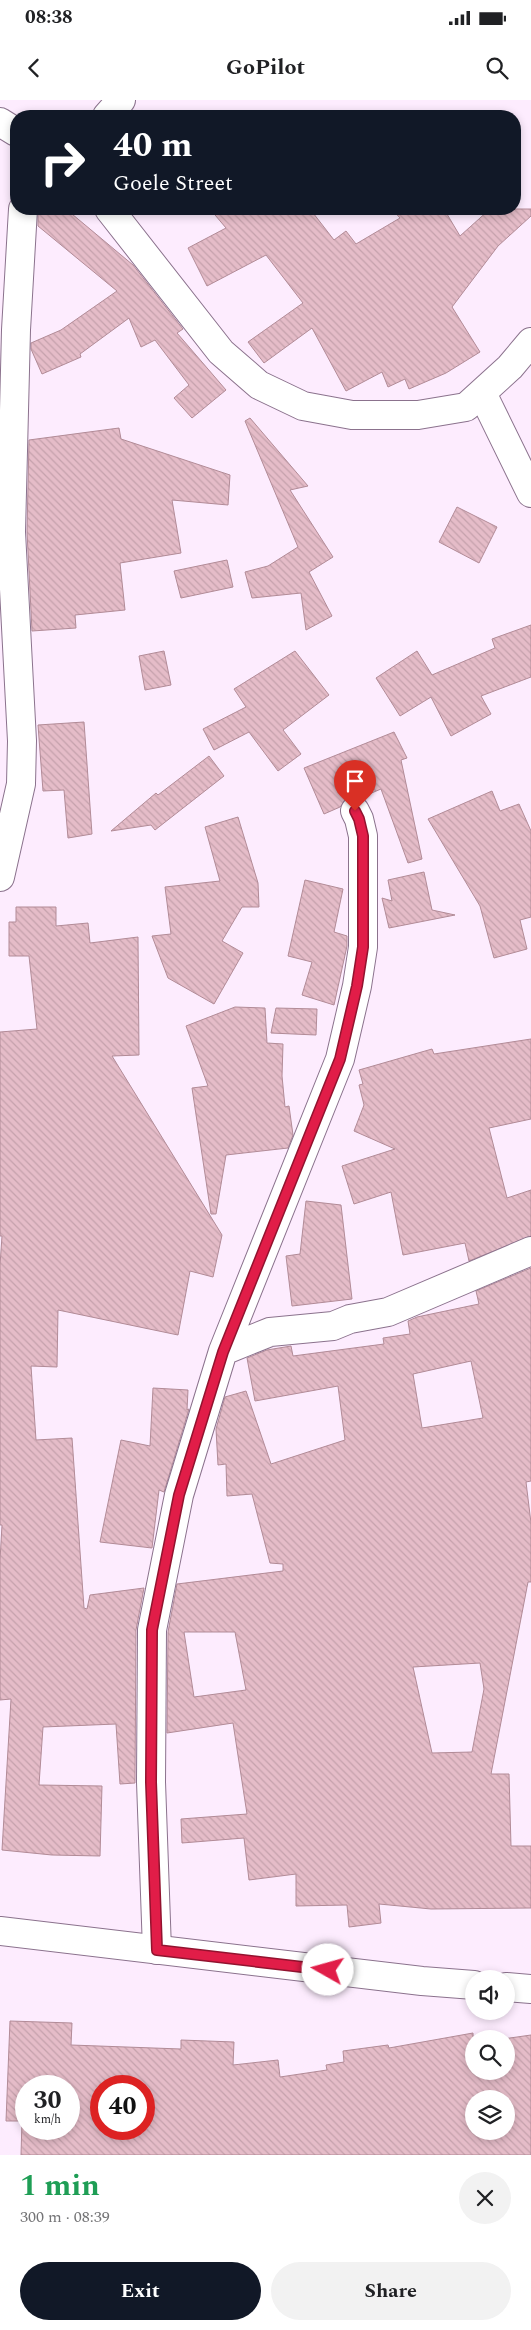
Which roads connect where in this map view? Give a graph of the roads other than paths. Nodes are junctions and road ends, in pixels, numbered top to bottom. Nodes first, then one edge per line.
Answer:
1 (121, 100) edge
2 (112, 110) edge
3 (23, 215) edge
4 (114, 215) edge
5 (531, 342) edge
6 (482, 393) junction
7 (531, 493) edge
8 (355, 811) dead end
9 (0, 877) edge
10 (531, 1251) edge
11 (223, 1352) junction
12 (0, 1931) edge
13 (157, 1950) junction
14 (465, 1984) edge
15 (515, 1988) edge
16 (531, 1989) edge

1 - 2 street
3 - 9 street
4 - 6 street
5 - 6 street
6 - 7 street
8 - 11 street
10 - 11 street
11 - 13 street
12 - 13 street
13 - 14 street
15 - 16 street

